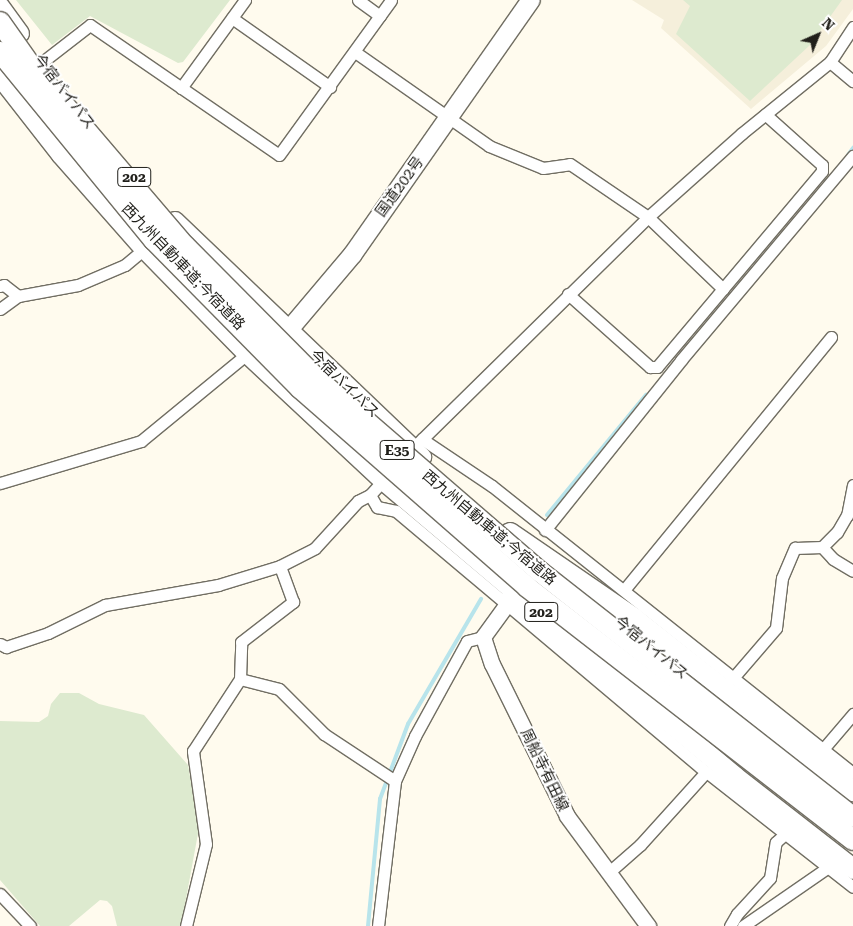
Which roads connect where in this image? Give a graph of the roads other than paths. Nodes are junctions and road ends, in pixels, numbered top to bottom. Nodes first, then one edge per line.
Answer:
1 (244, 0) edge
2 (358, 0) edge
3 (391, 0) edge
4 (531, 0) edge
5 (0, 6) edge
6 (380, 16) junction
7 (232, 18) junction
8 (0, 22) edge
9 (853, 27) edge
10 (0, 52) edge
11 (355, 52) junction
12 (830, 62) junction
13 (41, 63) junction
14 (0, 76) edge
15 (853, 81) edge
16 (330, 87) junction
17 (181, 88) junction
18 (765, 114) junction
19 (449, 120) junction
20 (853, 156) edge
21 (648, 217) junction
22 (144, 250) junction
23 (0, 286) edge
24 (723, 289) junction
25 (568, 294) junction
26 (18, 296) junction
27 (0, 309) edge
28 (288, 331) junction
29 (831, 337) dead end
30 (247, 354) junction
31 (417, 444) junction
32 (383, 481) junction
33 (0, 483) edge
34 (852, 493) edge
35 (370, 495) junction
36 (545, 530) junction
37 (510, 533) junction
38 (822, 547) junction
39 (280, 566) junction
40 (853, 570) edge
41 (624, 590) junction
42 (510, 598) junction
43 (483, 637) junction
44 (0, 644) edge
45 (733, 678) junction
46 (240, 679) junction
47 (853, 714) edge
48 (824, 748) junction
49 (706, 772) junction
50 (853, 773) edge
51 (395, 781) junction
52 (853, 791) edge
53 (853, 807) edge
54 (853, 818) edge
55 (785, 834) junction
56 (853, 840) edge
57 (853, 849) edge
58 (827, 868) junction
59 (853, 869) edge
60 (608, 873) junction
61 (853, 887) edge
62 (0, 894) edge
63 (30, 926) edge
64 (186, 926) edge
65 (378, 926) edge
66 (648, 926) edge
67 (730, 926) edge
68 (743, 926) edge

1 - 7 street
2 - 6 street
3 - 6 street
4 - 19 highway, 国道202号
5 - 13 highway, 今宿バイパス / 202
6 - 11 street
7 - 16 street
7 - 17 street
8 - 54 highway, 西九州自動車道;今宿道路 / E35, bridge
9 - 12 street
10 - 56 highway, 西九州自動車道;今宿道路 / E35, bridge
11 - 16 street
11 - 19 street
12 - 15 street
12 - 18 street
13 - 17 street
13 - 28 highway, 今宿バイパス / 202
14 - 22 highway, 202
16 - 17 street
18 - 21 street
18 - 24 street
19 - 21 street
19 - 28 highway, 国道202号
20 - 36 street
21 - 24 street
21 - 25 street
22 - 26 street
22 - 30 highway, 202
23 - 26 street
24 - 25 street
25 - 31 street
26 - 27 street
28 - 30 highway, 国道202号
28 - 31 highway, 今宿バイパス / 202
29 - 41 street
30 - 32 highway, 202
30 - 33 street
31 - 32 street
31 - 36 street
31 - 37 highway, 今宿バイパス / 202
32 - 35 street
32 - 42 highway, 202
34 - 38 street
35 - 39 street
35 - 42 street
36 - 41 street
37 - 52 highway
37 - 53 highway, 今宿バイパス / 202
38 - 40 street
38 - 45 street
39 - 44 street
39 - 46 street
41 - 45 street
42 - 43 main road
42 - 49 street
42 - 57 highway, 202
42 - 59 highway
43 - 51 street
43 - 60 main road, 周船寺有田線
45 - 48 street
46 - 51 street
46 - 64 street
47 - 48 street
48 - 50 street
49 - 55 street
49 - 60 street
51 - 65 street
55 - 58 street
55 - 67 street
58 - 61 street
58 - 68 street
60 - 66 main road, 周船寺有田線
62 - 63 street

